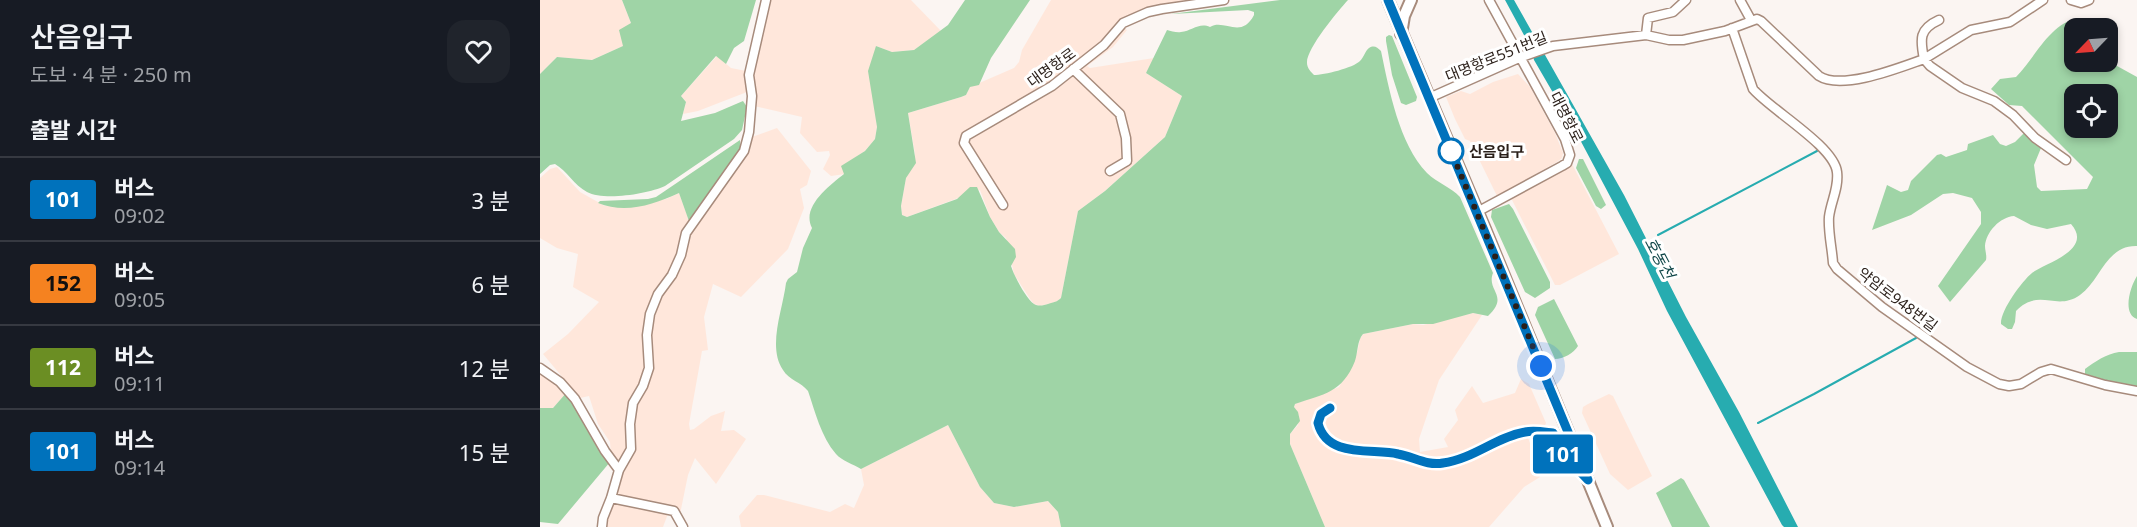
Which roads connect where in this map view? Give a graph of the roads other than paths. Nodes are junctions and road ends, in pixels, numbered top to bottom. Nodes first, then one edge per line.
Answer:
1 (766, 0) edge
2 (1224, 0) edge
3 (1390, 0) edge
4 (1411, 0) edge
5 (1489, 0) edge
6 (1686, 0) edge
7 (1740, 0) edge
8 (2043, 0) edge
9 (2071, 0) edge
10 (2089, 0) edge
11 (1751, 20) junction
12 (1939, 20) dead end
13 (1732, 28) junction
14 (1401, 34) junction
15 (1646, 35) junction
16 (1521, 58) junction
17 (1924, 58) junction
18 (1073, 69) junction
19 (1429, 98) junction
20 (2066, 160) dead end
21 (1110, 171) dead end
22 (1003, 205) dead end
23 (1477, 212) junction
24 (540, 368) edge
25 (2137, 392) edge
26 (1330, 408) dead end
27 (620, 470) junction
28 (1588, 480) junction
29 (611, 498) junction
30 (602, 527) edge
31 (683, 527) edge
32 (1607, 527) edge

1 - 27 street
2 - 18 street, 대명항로
3 - 14 main road
4 - 14 main road
5 - 16 street
6 - 15 street
7 - 11 street
8 - 17 street
9 - 10 street
11 - 13 street, 대명항로551번길
11 - 17 street
12 - 17 street
13 - 15 street, 대명항로551번길
13 - 25 street, 약암로948번길
14 - 19 main road
15 - 16 street, 대명항로551번길
16 - 19 street, 대명항로551번길
16 - 23 street, 대명항로
17 - 20 street
18 - 21 street
18 - 22 street, 대명항로
19 - 23 main road
23 - 28 main road
24 - 27 street
26 - 28 street
27 - 29 street
28 - 32 main road
29 - 30 street
29 - 31 street

